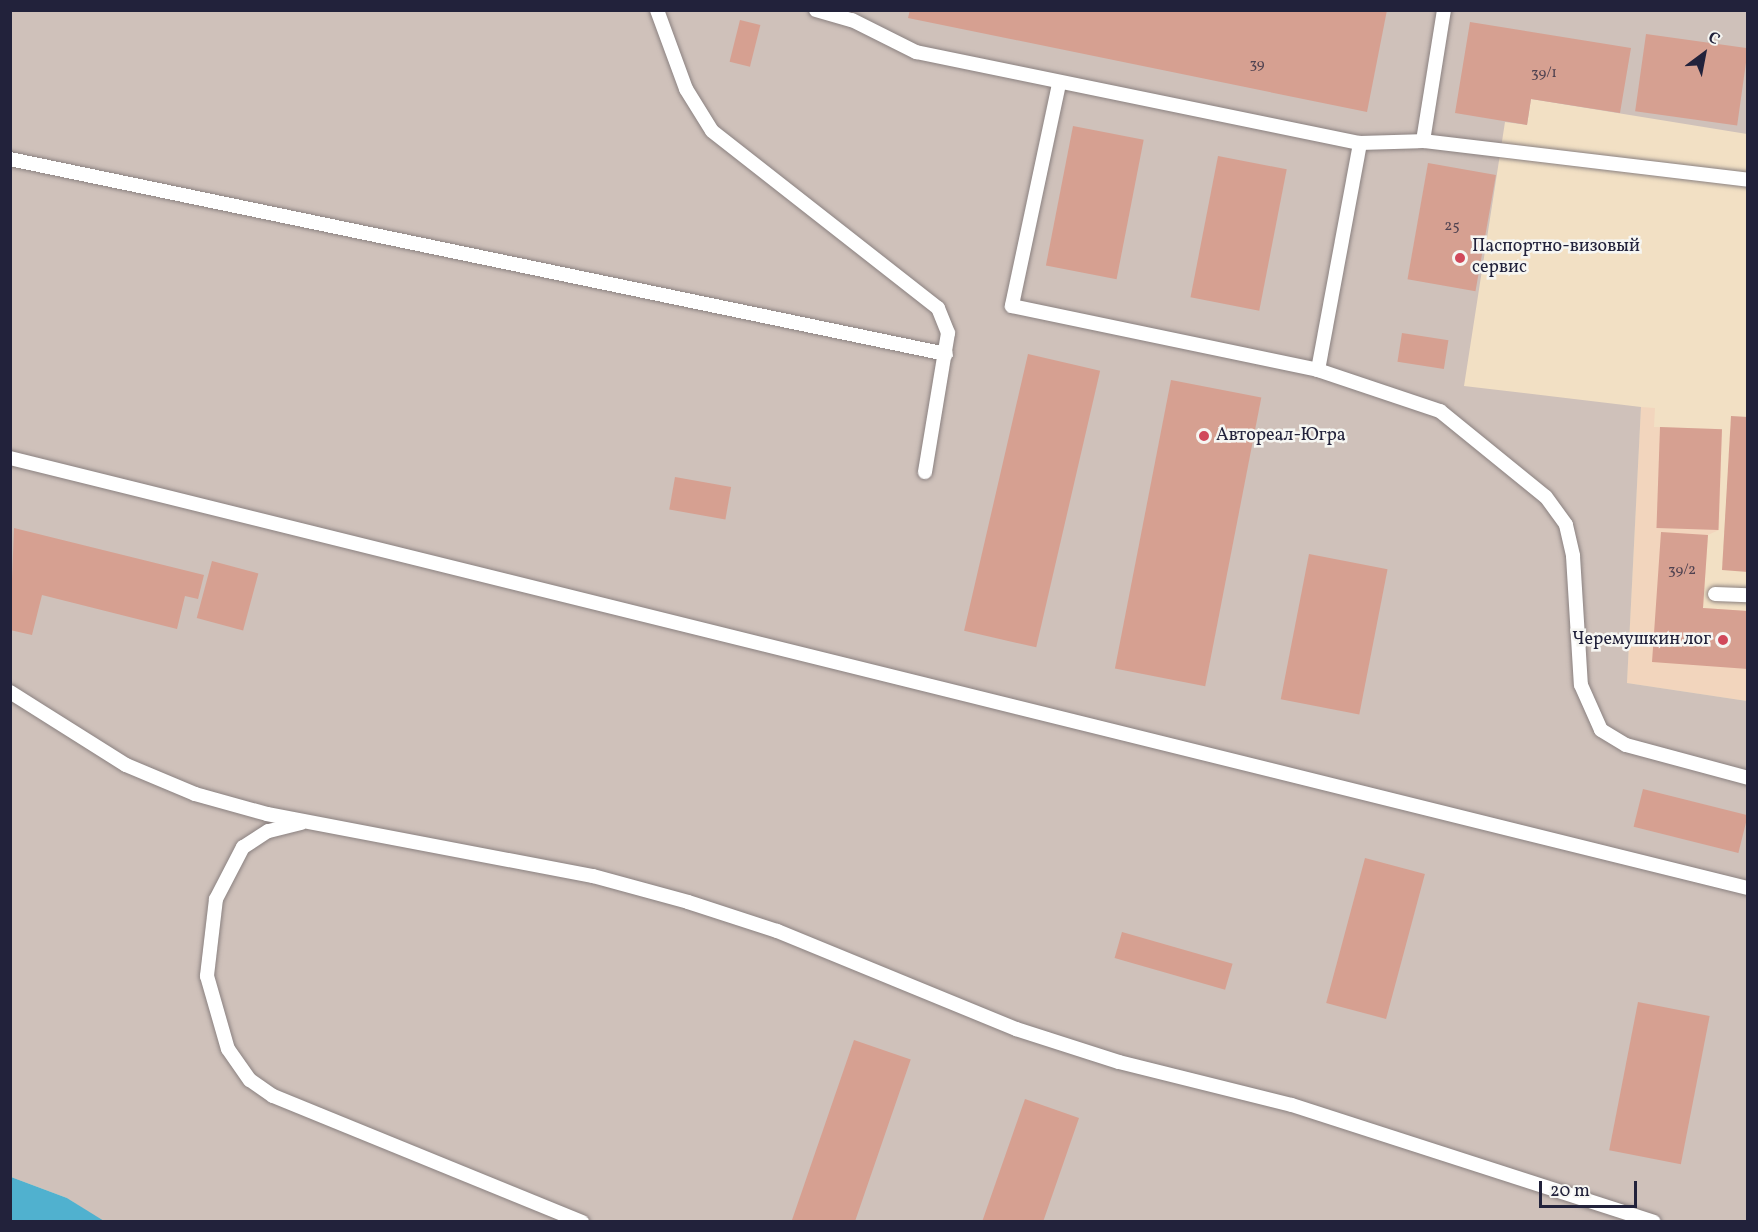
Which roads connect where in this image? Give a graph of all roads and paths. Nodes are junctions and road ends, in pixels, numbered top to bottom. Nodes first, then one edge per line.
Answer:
1 (657, 10) edge
2 (816, 10) edge
3 (1444, 10) edge
4 (1059, 84) junction
5 (1423, 141) junction
6 (1360, 142) junction
7 (10, 159) edge
8 (1748, 180) edge
9 (946, 354) junction
10 (1318, 370) junction
11 (10, 458) edge
12 (925, 472) dead end
13 (1715, 594) dead end
14 (1748, 595) edge
15 (10, 692) edge
16 (1748, 778) edge
17 (306, 821) junction
18 (1748, 888) edge
19 (582, 1221) edge
20 (1654, 1221) edge

1 - 9 lane
2 - 4 lane
3 - 5 lane
4 - 6 lane
4 - 10 lane
5 - 6 lane
5 - 8 lane
6 - 10 lane
7 - 9 lane
9 - 12 lane
10 - 16 lane
11 - 18 lane
13 - 14 lane
15 - 17 lane
17 - 19 lane
17 - 20 lane

